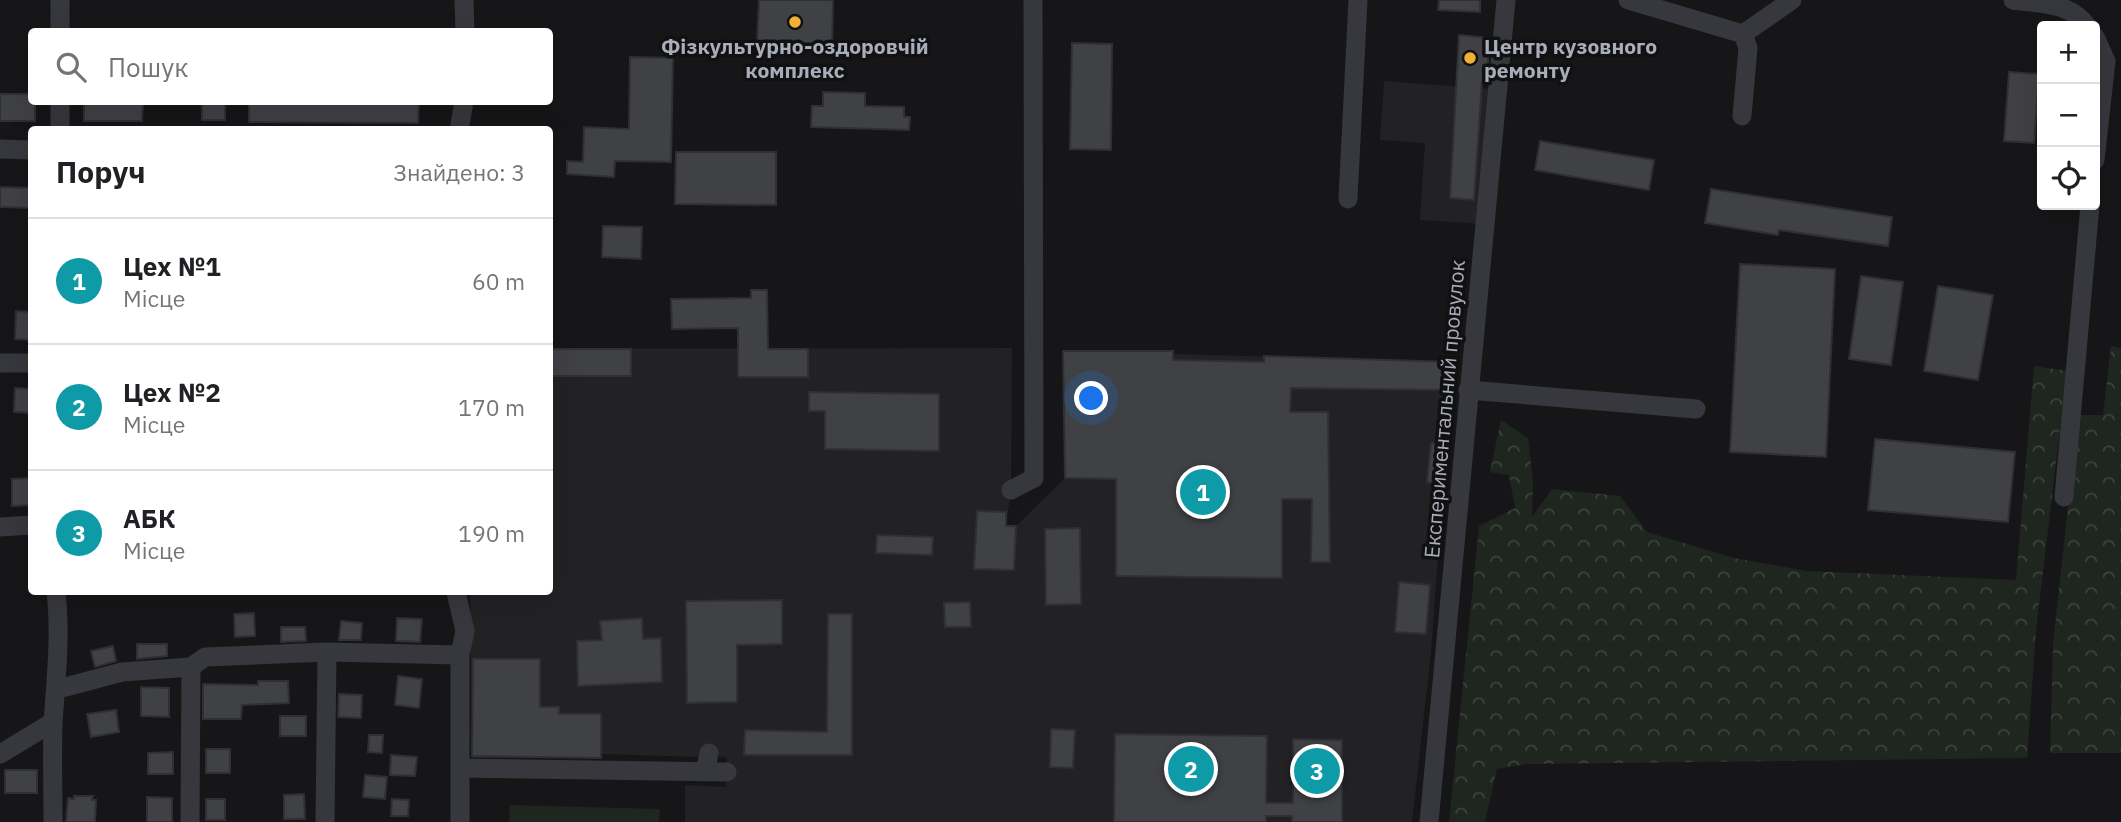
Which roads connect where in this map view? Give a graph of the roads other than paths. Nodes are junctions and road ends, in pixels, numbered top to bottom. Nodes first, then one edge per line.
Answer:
1 (60, 0) edge
2 (464, 0) edge
3 (1033, 0) edge
4 (1358, 0) edge
5 (1506, 0) edge
6 (1628, 0) edge
7 (1792, 0) edge
8 (2013, 0) edge
9 (2084, 21) edge
10 (60, 28) edge
11 (465, 28) edge
12 (1742, 34) junction
13 (2100, 48) edge
14 (60, 105) edge
15 (463, 105) edge
16 (1742, 116) dead end
17 (60, 126) edge
18 (460, 126) edge
19 (2096, 147) edge
20 (0, 149) edge
21 (28, 150) edge
22 (1348, 199) dead end
23 (2090, 210) edge
24 (0, 363) edge
25 (28, 363) edge
26 (1468, 390) junction
27 (1696, 409) dead end
28 (1011, 489) dead end
29 (2064, 497) dead end
30 (28, 525) edge
31 (0, 527) edge
32 (56, 595) edge
33 (457, 595) edge
34 (327, 652) junction
35 (460, 655) junction
36 (191, 667) junction
37 (58, 689) junction
38 (54, 722) junction
39 (0, 754) edge
40 (460, 768) junction
41 (727, 772) dead end
42 (54, 822) edge
43 (190, 822) edge
44 (325, 822) edge
45 (460, 822) edge
46 (1429, 822) edge

1 - 10 street
2 - 11 street
3 - 28 street
4 - 22 street
5 - 26 street, Експериментальний провулок
6 - 12 street
7 - 12 street
8 - 9 street
12 - 16 street
13 - 19 street
14 - 17 street
15 - 18 street
20 - 21 street
23 - 29 street
24 - 25 street
26 - 27 street
26 - 46 street, Експериментальний провулок
30 - 31 street
32 - 37 street
33 - 35 street
34 - 35 street
34 - 36 street
34 - 44 street
35 - 40 street
36 - 37 street
36 - 43 street
37 - 38 street
38 - 39 street
38 - 42 street
40 - 41 street
40 - 45 street

